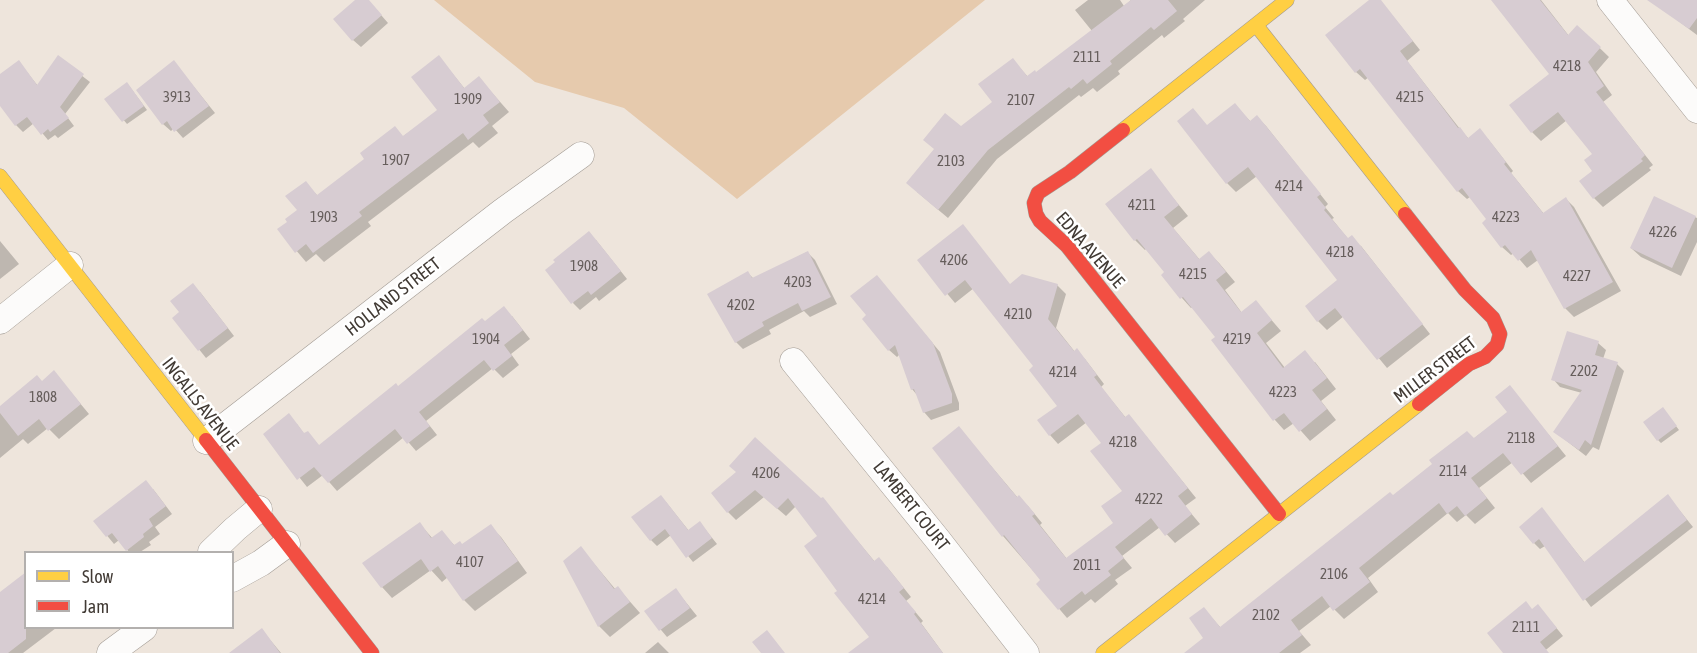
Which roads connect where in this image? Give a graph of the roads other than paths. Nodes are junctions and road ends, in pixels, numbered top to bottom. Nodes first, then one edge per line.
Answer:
1 (1287, 0) edge
2 (1610, 0) edge
3 (1256, 25) junction
4 (1697, 110) edge
5 (581, 155) dead end
6 (0, 176) edge
7 (70, 266) junction
8 (0, 321) edge
9 (793, 361) dead end
10 (206, 441) junction
11 (259, 509) junction
12 (1279, 514) junction
13 (287, 544) junction
14 (212, 551) edge
15 (234, 578) edge
16 (141, 629) edge
17 (110, 653) edge
18 (372, 653) edge
19 (1026, 653) edge
20 (1103, 653) edge

1 - 3 street
2 - 4 street
3 - 12 street, MILLER STREET
3 - 12 street, EDNA AVENUE
5 - 10 street, HOLLAND STREET
6 - 7 street, INGALLS AVENUE
7 - 8 street
7 - 10 street, INGALLS AVENUE
9 - 19 street, LAMBERT COURT
10 - 11 street, INGALLS AVENUE
11 - 13 street, INGALLS AVENUE
11 - 14 street
12 - 20 street, MILLER STREET
13 - 15 street
13 - 18 street, INGALLS AVENUE
16 - 17 street

